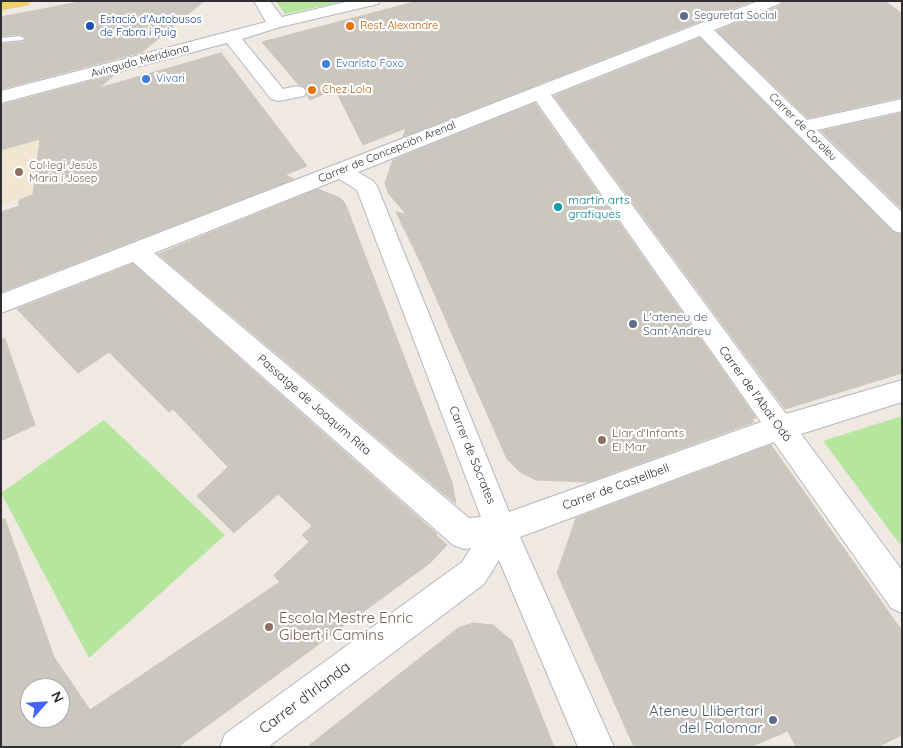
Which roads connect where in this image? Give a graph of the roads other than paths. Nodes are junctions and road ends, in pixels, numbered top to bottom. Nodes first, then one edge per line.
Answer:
1 (22, 1) edge
2 (262, 1) edge
3 (372, 1) edge
4 (773, 1) edge
5 (1, 5) edge
6 (275, 20) junction
7 (703, 29) junction
8 (231, 37) junction
9 (20, 38) dead end
10 (1, 40) edge
11 (297, 92) dead end
12 (538, 92) junction
13 (1, 97) edge
14 (902, 105) edge
15 (803, 127) junction
16 (342, 172) junction
17 (902, 225) edge
18 (136, 251) junction
19 (1, 304) edge
20 (902, 391) edge
21 (779, 428) junction
22 (502, 529) junction
23 (902, 597) edge
24 (238, 747) edge
25 (596, 747) edge

1 - 5 main road
2 - 6 street
3 - 6 street, Avinguda Meridiana
4 - 7 street, Carrer de Concepción Arenal
6 - 8 street, Avinguda Meridiana
7 - 12 street, Carrer de Concepción Arenal
7 - 15 street, Carrer de Coroleu
8 - 11 street
8 - 13 street, Avinguda Meridiana
9 - 10 lane
12 - 16 street, Carrer de Concepción Arenal
12 - 21 street, Carrer de l'Abat Odó
14 - 15 street
15 - 17 street, Carrer de Coroleu
16 - 18 street, Carrer de Concepción Arenal
16 - 22 street, Carrer de Sòcrates
18 - 19 street, Carrer de Concepción Arenal
18 - 22 street, Passatge de Joaquim Rita
20 - 21 street, Carrer de Castellbell
21 - 22 street, Carrer de Castellbell
21 - 23 street, Carrer de l'Abat Odó
22 - 24 street, Carrer d'Irlanda
22 - 25 street, Carrer de Sòcrates

